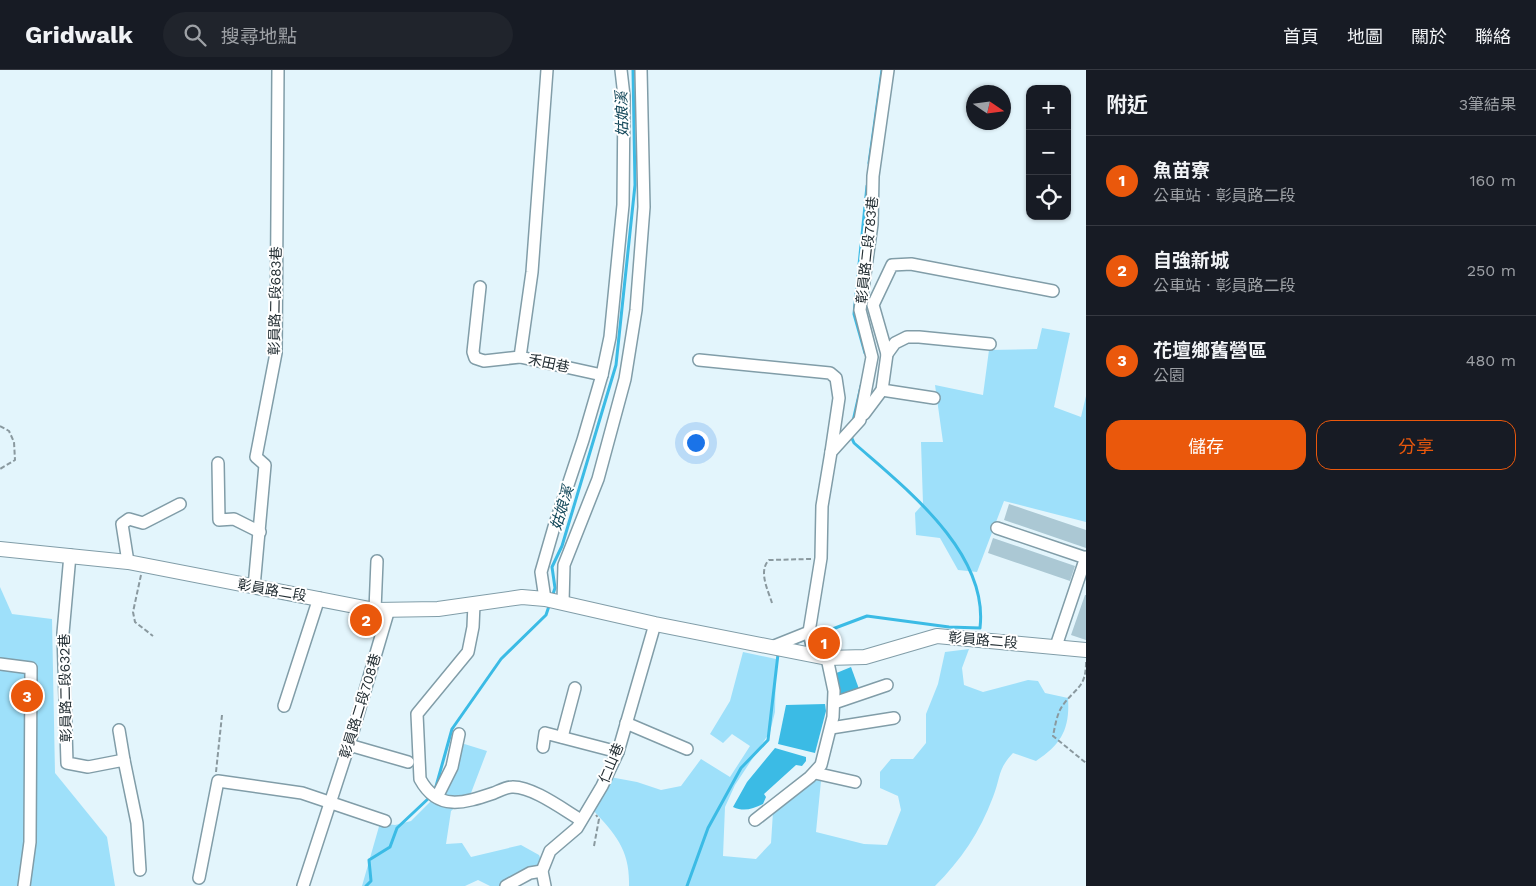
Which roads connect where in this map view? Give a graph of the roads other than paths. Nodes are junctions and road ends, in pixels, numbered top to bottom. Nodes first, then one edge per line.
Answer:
1 (278, 70) edge
2 (547, 70) edge
3 (621, 70) edge
4 (641, 70) edge
5 (888, 70) edge
6 (623, 205) junction
7 (644, 207) junction
8 (480, 287) dead end
9 (1053, 291) dead end
10 (990, 344) dead end
11 (887, 354) junction
12 (520, 357) junction
13 (699, 360) dead end
14 (602, 375) junction
15 (882, 390) junction
16 (934, 398) dead end
17 (860, 420) junction
18 (832, 452) junction
19 (218, 464) dead end
20 (180, 504) dead end
21 (997, 528) dead end
22 (260, 532) junction
23 (0, 549) edge
24 (70, 555) junction
25 (1086, 557) edge
26 (377, 561) dead end
27 (128, 562) junction
28 (254, 587) junction
29 (319, 598) junction
30 (545, 600) junction
31 (563, 602) junction
32 (474, 604) junction
33 (382, 610) junction
34 (655, 624) junction
35 (809, 632) junction
36 (1056, 646) junction
37 (783, 648) junction
38 (1086, 650) edge
39 (820, 657) junction
40 (0, 664) edge
41 (887, 685) dead end
42 (575, 688) dead end
43 (834, 703) junction
44 (284, 706) dead end
45 (894, 718) dead end
46 (626, 723) junction
47 (830, 728) junction
48 (119, 730) dead end
49 (459, 734) dead end
50 (562, 737) junction
51 (349, 745) junction
52 (542, 747) dead end
53 (687, 750) dead end
54 (618, 752) junction
55 (124, 760) junction
56 (413, 763) junction
57 (815, 773) junction
58 (855, 782) dead end
59 (437, 797) junction
60 (331, 803) junction
61 (581, 820) junction
62 (755, 820) dead end
63 (385, 821) dead end
64 (140, 870) dead end
65 (542, 871) junction
66 (200, 878) dead end
67 (24, 886) edge
68 (303, 886) edge
69 (506, 886) edge
70 (545, 886) edge

1 - 22 street, 彰員路二段683巷
2 - 12 street, 禾田巷
3 - 6 street
4 - 7 street
5 - 17 street, 彰員路二段783巷
6 - 7 street
6 - 14 street
7 - 31 street
8 - 12 street
9 - 11 street
10 - 11 street
11 - 15 street
12 - 14 street, 禾田巷
13 - 18 street
14 - 30 street
15 - 16 street
15 - 17 street
17 - 18 street
18 - 35 street
19 - 22 street
20 - 27 street
21 - 25 street
22 - 28 street, 彰員路二段683巷
23 - 24 main road, 彰員路二段
24 - 27 main road, 彰員路二段
24 - 55 street, 彰員路二段632巷
25 - 36 street
26 - 33 street, 彰員路二段708巷
27 - 28 main road, 彰員路二段
28 - 29 main road, 彰員路二段
29 - 33 main road, 彰員路二段
29 - 44 street
30 - 31 main road, 彰員路二段
30 - 32 main road, 彰員路二段
31 - 34 main road, 彰員路二段
32 - 33 main road, 彰員路二段
32 - 56 street
33 - 51 street, 彰員路二段708巷
34 - 37 main road, 彰員路二段
34 - 46 street, 仁山巷
35 - 37 street
35 - 39 street
36 - 38 main road, 彰員路二段
36 - 39 main road, 彰員路二段
37 - 39 main road, 彰員路二段
39 - 43 street
40 - 67 street
41 - 43 street
42 - 50 street
43 - 47 street
45 - 47 street
46 - 53 street
46 - 54 street, 仁山巷
47 - 57 street
48 - 55 street
49 - 59 street
50 - 52 street
50 - 54 street
51 - 56 street
51 - 60 street, 彰員路二段708巷
54 - 61 street, 仁山巷
55 - 64 street
56 - 59 street
57 - 58 street
57 - 62 street
59 - 61 street
60 - 63 street
60 - 66 street
60 - 68 street, 彰員路二段708巷
61 - 65 street, 仁山巷
65 - 69 street
65 - 70 street

